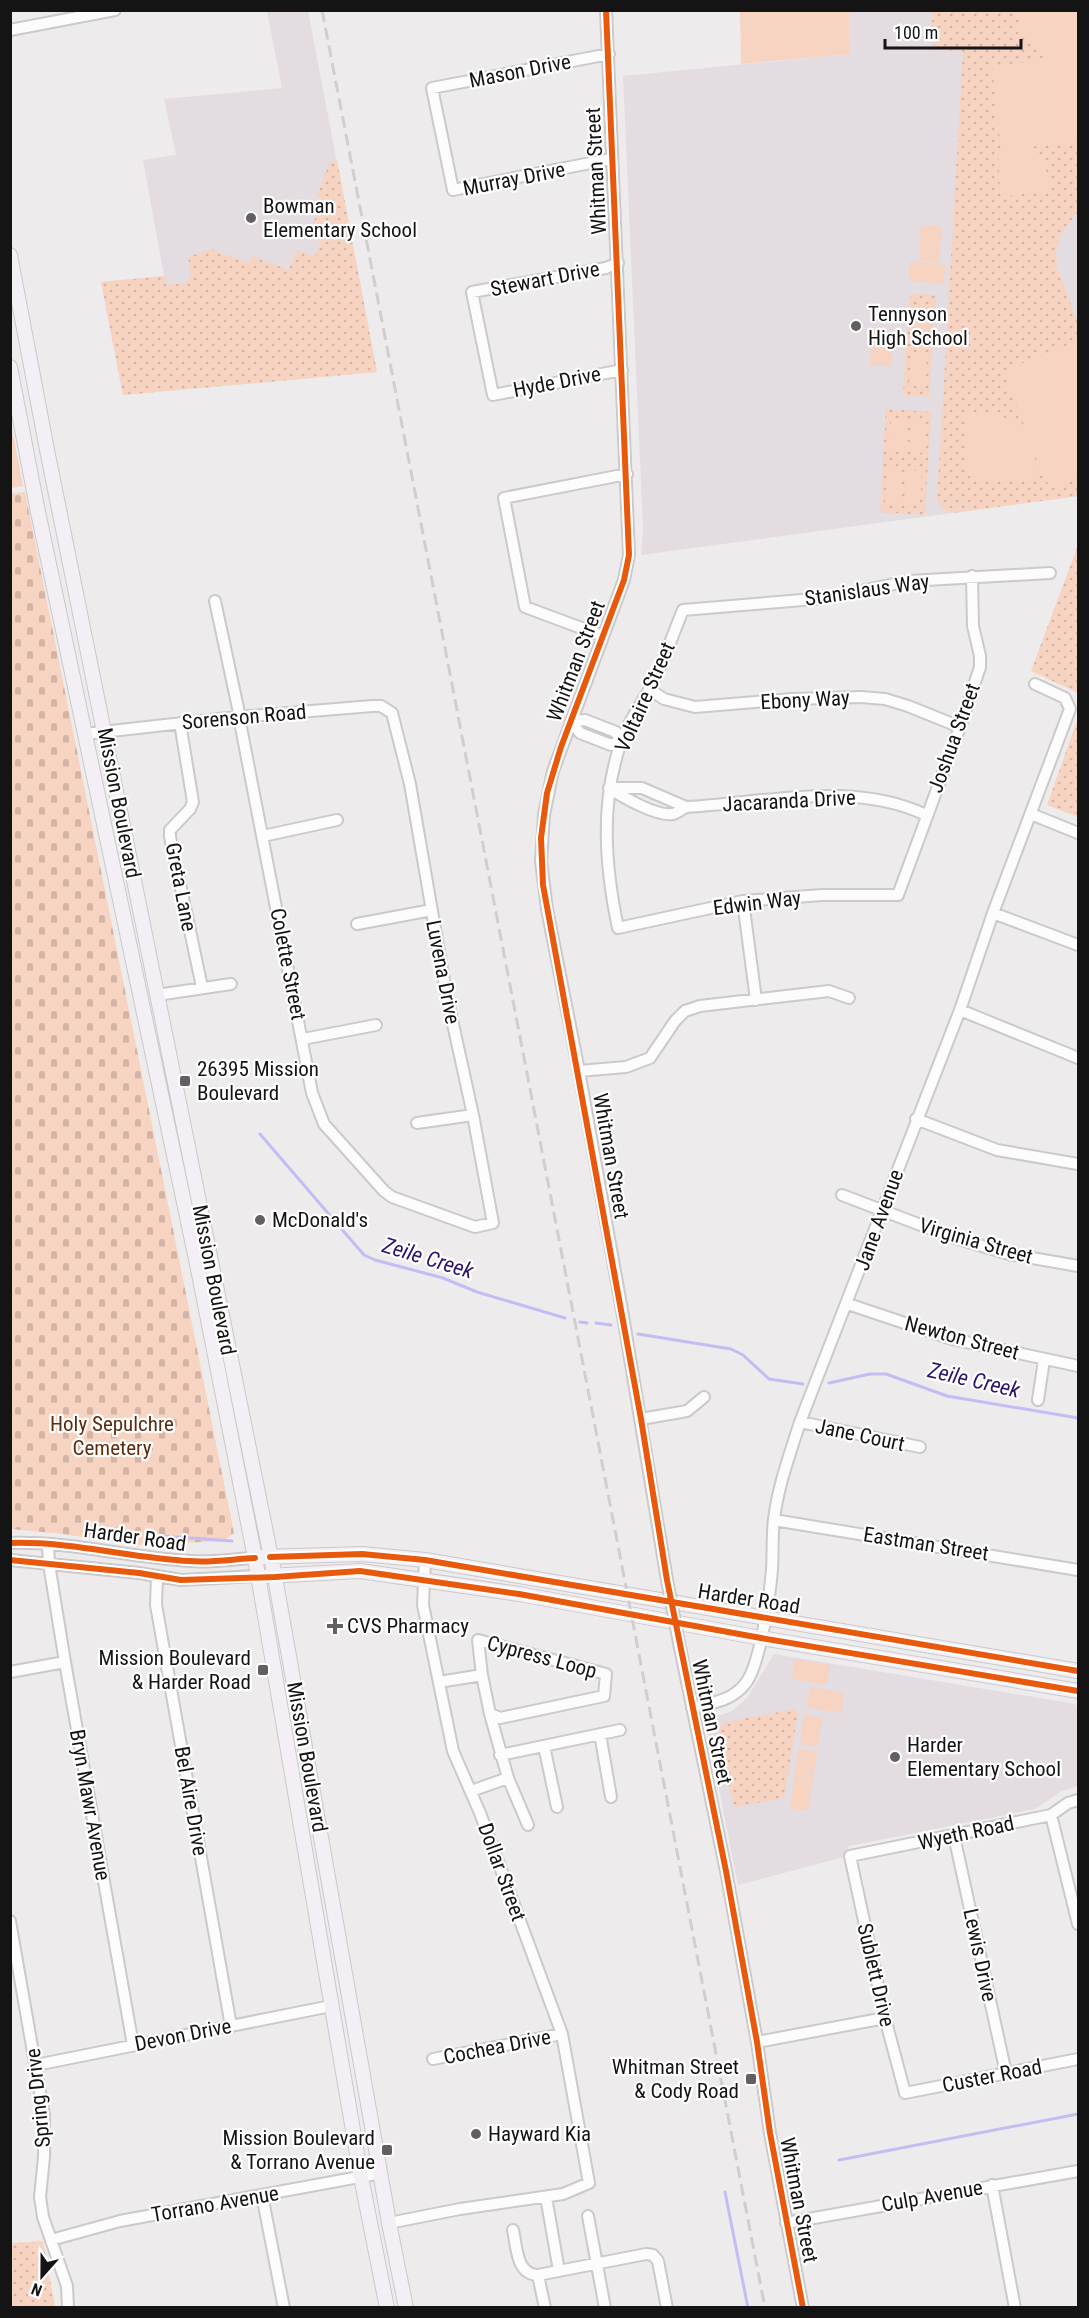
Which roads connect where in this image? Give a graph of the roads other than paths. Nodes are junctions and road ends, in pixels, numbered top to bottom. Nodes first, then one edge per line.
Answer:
1 (115, 10) edge
2 (606, 10) edge
3 (101, 12) edge
4 (10, 30) edge
5 (609, 54) junction
6 (611, 159) junction
7 (453, 190) joint
8 (10, 255) edge
9 (618, 263) junction
10 (10, 368) edge
11 (622, 370) junction
12 (493, 394) joint
13 (18, 409) junction
14 (48, 455) junction
15 (627, 474) junction
16 (1050, 573) dead end
17 (972, 576) junction
18 (215, 601) dead end
19 (683, 610) joint
20 (603, 636) junction
21 (1035, 684) dead end
22 (649, 689) junction
23 (239, 717) junction
24 (396, 721) joint
25 (571, 721) junction
26 (180, 723) junction
27 (960, 727) junction
28 (105, 731) junction
29 (84, 734) junction
30 (621, 741) junction
31 (609, 788) junction
32 (686, 807) junction
33 (1031, 814) junction
34 (926, 815) junction
35 (337, 820) dead end
36 (1078, 833) edge
37 (264, 836) junction
38 (898, 895) joint
39 (743, 901) junction
40 (432, 910) junction
41 (993, 913) junction
42 (357, 924) dead end
43 (618, 928) joint
44 (1078, 945) edge
45 (231, 984) dead end
46 (202, 987) junction
47 (157, 995) junction
48 (849, 998) dead end
49 (756, 1000) junction
50 (960, 1010) junction
51 (376, 1025) dead end
52 (303, 1039) junction
53 (1078, 1058) edge
54 (579, 1071) junction
55 (473, 1115) junction
56 (916, 1119) junction
57 (417, 1123) dead end
58 (1078, 1164) edge
59 (842, 1195) dead end
60 (882, 1211) junction
61 (184, 1212) junction
62 (493, 1222) joint
63 (1078, 1266) edge
64 (212, 1269) junction
65 (848, 1304) junction
66 (1044, 1360) junction
67 (1078, 1365) edge
68 (704, 1397) dead end
69 (1038, 1400) dead end
70 (641, 1419) junction
71 (800, 1422) junction
72 (920, 1447) dead end
73 (774, 1520) junction
74 (10, 1543) edge
75 (48, 1545) junction
76 (270, 1557) junction
77 (255, 1558) junction
78 (10, 1560) edge
79 (425, 1560) junction
80 (49, 1564) junction
81 (1078, 1570) edge
82 (157, 1576) junction
83 (257, 1576) junction
84 (275, 1577) junction
85 (425, 1580) junction
86 (764, 1618) junction
87 (761, 1638) junction
88 (65, 1662) junction
89 (1078, 1671) edge
90 (10, 1672) edge
91 (482, 1675) junction
92 (439, 1682) junction
93 (1078, 1691) edge
94 (692, 1708) junction
95 (490, 1714) junction
96 (620, 1730) dead end
97 (600, 1734) junction
98 (544, 1746) junction
99 (500, 1755) junction
100 (508, 1778) junction
101 (471, 1791) junction
102 (611, 1797) dead end
103 (1078, 1800) edge
104 (557, 1807) dead end
105 (1051, 1815) junction
106 (528, 1826) dead end
107 (954, 1836) junction
108 (850, 1856) joint
109 (10, 1921) edge
110 (1078, 1924) edge
111 (331, 2006) junction
112 (885, 2018) junction
113 (231, 2026) junction
114 (562, 2034) junction
115 (757, 2042) junction
116 (133, 2045) junction
117 (433, 2059) dead end
118 (1078, 2059) edge
119 (36, 2065) junction
120 (1006, 2073) junction
121 (905, 2092) joint
122 (1078, 2171) edge
123 (381, 2173) junction
124 (361, 2177) junction
125 (992, 2186) junction
126 (262, 2195) junction
127 (546, 2197) junction
128 (588, 2216) dead end
129 (389, 2223) junction
130 (786, 2223) junction
131 (513, 2230) dead end
132 (51, 2240) junction
133 (597, 2264) junction
134 (559, 2271) junction
135 (538, 2275) junction
136 (68, 2307) edge
137 (284, 2307) edge
138 (387, 2307) edge
139 (406, 2307) edge
140 (545, 2307) edge
141 (605, 2307) edge
142 (667, 2307) edge
143 (803, 2307) edge
144 (1015, 2307) edge

1 - 3 street
2 - 5 street, Whitman Street
3 - 4 street
5 - 6 street, Whitman Street
5 - 7 street, Mason Drive
6 - 7 street, Murray Drive
6 - 9 street, Whitman Street
8 - 14 main road, Mission Boulevard
9 - 11 street, Whitman Street
9 - 12 street, Stewart Drive
10 - 13 main road, Mission Boulevard
11 - 12 street, Hyde Drive
11 - 15 street, Whitman Street
13 - 14 main road
13 - 29 main road, Mission Boulevard
14 - 28 main road, Mission Boulevard
15 - 20 street, Whitman Street
15 - 20 street
16 - 17 street, Stanislaus Way
17 - 19 street, Stanislaus Way
17 - 27 street, Joshua Street
18 - 23 street, Colette Street
19 - 22 street, Voltaire Street
20 - 25 street, Whitman Street
21 - 33 street, Jane Avenue
22 - 27 street, Ebony Way
22 - 30 street, Voltaire Street
23 - 24 street, Sorenson Road
23 - 26 street, Sorenson Road
23 - 37 street, Colette Street
24 - 40 street, Luvena Drive
25 - 30 street
25 - 54 street, Whitman Street
26 - 28 street, Sorenson Road
26 - 46 street, Greta Lane
27 - 34 street, Joshua Street
28 - 29 street, Sorenson Road
28 - 47 main road, Mission Boulevard
29 - 61 main road, Mission Boulevard
30 - 31 street, Voltaire Street
31 - 32 street, Jacaranda Drive
31 - 32 street, Jacaranda Drive
31 - 43 street, Voltaire Street
32 - 34 street, Jacaranda Drive
33 - 36 street
33 - 41 street, Jane Avenue
34 - 38 street, Joshua Street
35 - 37 street
37 - 52 street, Colette Street
38 - 39 street, Edwin Way
39 - 43 street, Edwin Way
39 - 49 street
40 - 42 street
40 - 55 street, Luvena Drive
41 - 44 street
41 - 50 street, Jane Avenue
45 - 46 street
46 - 47 street
47 - 64 main road, Mission Boulevard
48 - 49 street
49 - 54 street
50 - 53 street
50 - 56 street, Jane Avenue
51 - 52 street
52 - 62 street, Colette Street
54 - 70 street, Whitman Street
55 - 57 street
55 - 62 street, Luvena Drive
56 - 58 street
56 - 60 street, Jane Avenue
59 - 60 street, Virginia Street
60 - 63 street, Virginia Street
60 - 65 street, Jane Avenue
61 - 64 main road
61 - 77 main road, Mission Boulevard
64 - 76 main road, Mission Boulevard
65 - 66 street, Newton Street
65 - 71 street, Jane Avenue
66 - 67 street, Newton Street
66 - 69 street
68 - 70 street
70 - 94 street, Whitman Street, bridge
71 - 72 street, Jane Court
71 - 73 street, Jane Avenue
73 - 81 street, Eastman Street
73 - 86 street, Jane Avenue
74 - 75 street, Harder Road
75 - 77 street, Harder Road
75 - 80 street
76 - 77 main road, Harder Road
76 - 79 main road, Harder Road
76 - 84 main road, Mission Boulevard
77 - 83 main road, Mission Boulevard
78 - 80 street, Harder Road
79 - 85 street, Dollar Street
79 - 86 main road, Harder Road
80 - 82 street, Harder Road
80 - 88 street, Bryn Mawr Avenue
82 - 83 street, Harder Road
82 - 113 street, Bel Aire Drive
83 - 84 main road, Harder Road
83 - 111 main road, Mission Boulevard
84 - 85 main road, Harder Road
84 - 123 main road, Mission Boulevard
85 - 87 main road, Harder Road
85 - 92 street, Dollar Street
86 - 87 street, Jane Avenue
86 - 89 main road, Harder Road
87 - 93 main road, Harder Road
87 - 94 street, Jane Avenue
88 - 90 street
88 - 116 street, Bryn Mawr Avenue
91 - 92 street, Cypress Loop
91 - 95 street, Cypress Loop
91 - 95 street, Cypress Loop
92 - 101 street, Dollar Street
94 - 115 street, Whitman Street
95 - 99 street
96 - 97 street
97 - 98 street
97 - 102 street
98 - 99 street
98 - 104 street
99 - 100 street
100 - 101 street
100 - 106 street
101 - 114 street, Dollar Street
103 - 105 street, Wyeth Road
105 - 107 street, Wyeth Road
105 - 110 street
107 - 108 street, Wyeth Road
107 - 120 street, Lewis Drive
108 - 112 street, Sublett Drive
109 - 119 street, Spring Drive
111 - 113 street, Devon Drive
111 - 124 main road, Mission Boulevard
112 - 115 street
112 - 121 street, Sublett Drive
113 - 116 street, Devon Drive
114 - 117 street, Cochea Drive
114 - 127 street, Dollar Street
115 - 130 street, Whitman Street
116 - 119 street, Devon Drive
118 - 120 street, Custer Road
119 - 132 street, Spring Drive
120 - 121 street, Custer Road
122 - 125 street, Culp Avenue
123 - 124 street, Torrano Avenue
123 - 129 main road, Mission Boulevard
124 - 126 street, Torrano Avenue
124 - 138 main road, Mission Boulevard
125 - 130 street, Culp Avenue
125 - 144 street
126 - 132 street, Torrano Avenue
126 - 137 street
127 - 129 street
127 - 134 street
128 - 133 street
129 - 139 main road, Mission Boulevard
130 - 143 street, Whitman Street
131 - 135 street
132 - 136 street, Spring Drive
133 - 134 street
133 - 141 street
133 - 142 street
134 - 135 street
135 - 140 street

